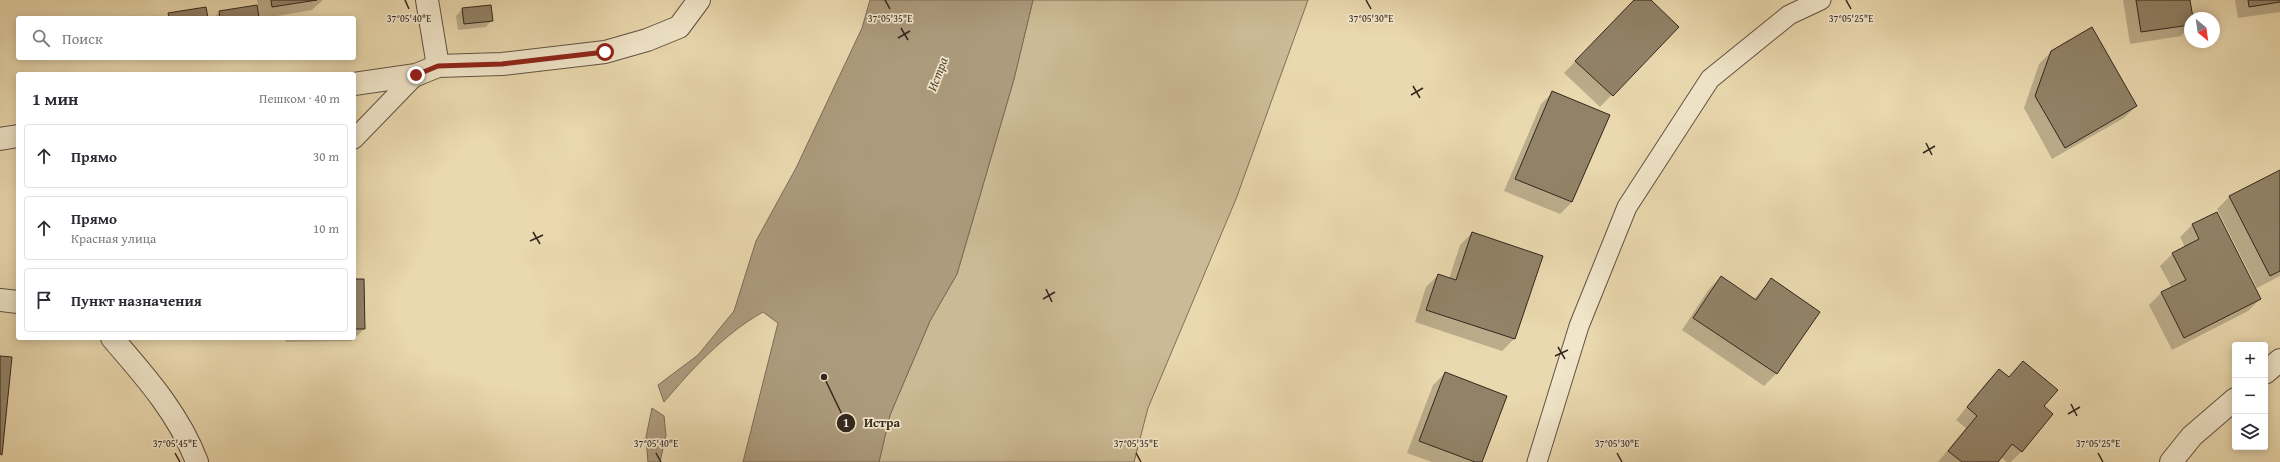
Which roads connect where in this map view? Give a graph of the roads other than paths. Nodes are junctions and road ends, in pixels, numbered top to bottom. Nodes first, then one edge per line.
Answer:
1 (427, 0) edge
2 (699, 0) edge
3 (1820, 0) edge
4 (438, 66) junction
5 (416, 75) junction
6 (356, 84) edge
7 (16, 136) edge
8 (356, 137) edge
9 (0, 139) edge
10 (0, 300) edge
11 (16, 302) edge
12 (114, 340) edge
13 (2280, 360) edge
14 (2268, 370) edge
15 (2232, 402) edge
16 (197, 462) edge
17 (1537, 462) edge
18 (2172, 462) edge

1 - 4 street
2 - 4 street
3 - 17 lane
4 - 5 street
5 - 6 street
5 - 8 lane
7 - 9 street
10 - 11 street
12 - 16 street
13 - 14 street
15 - 18 street

